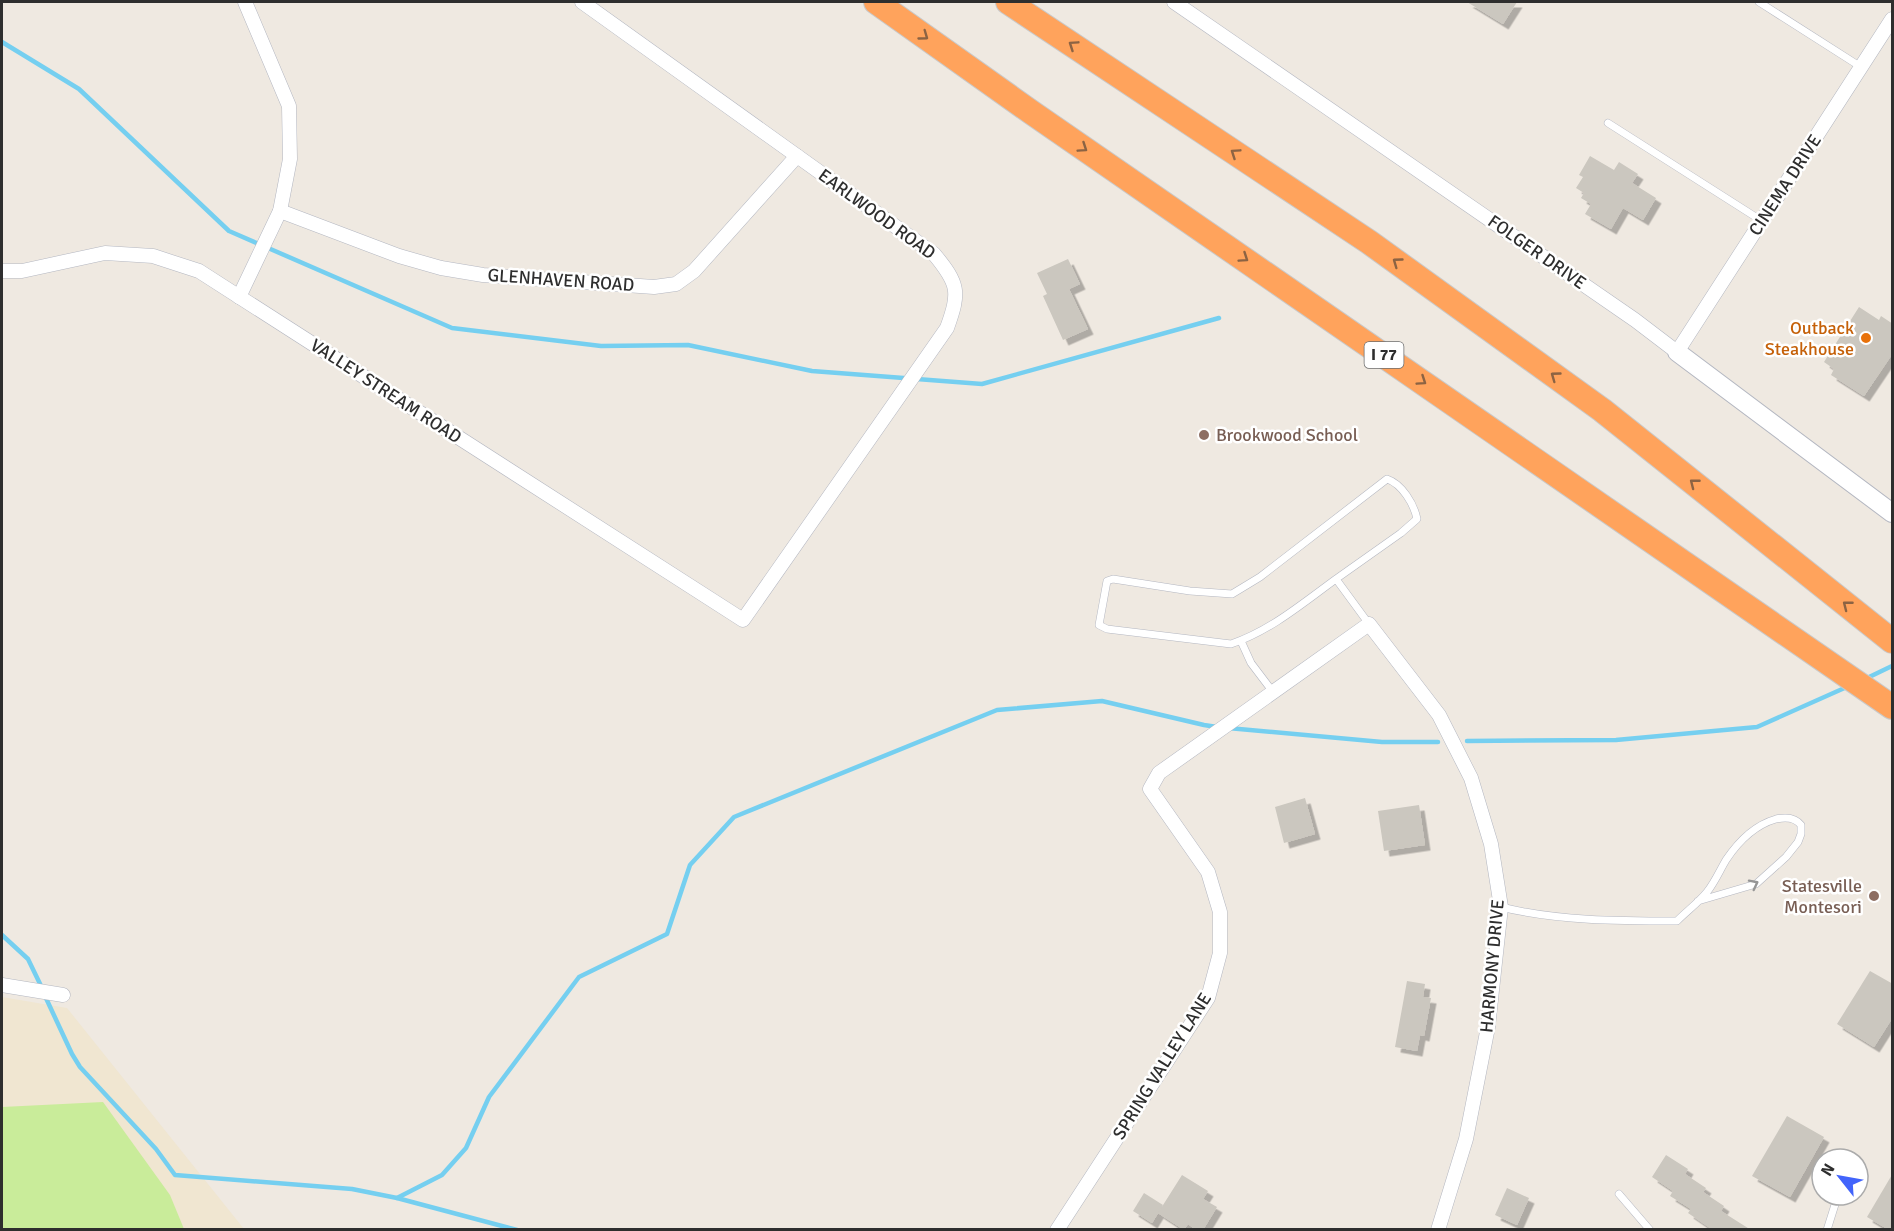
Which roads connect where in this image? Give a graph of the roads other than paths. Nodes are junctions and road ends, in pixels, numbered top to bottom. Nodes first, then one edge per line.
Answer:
1 (245, 2) edge
2 (582, 2) edge
3 (876, 2) edge
4 (1008, 2) edge
5 (1174, 2) edge
6 (1759, 2) edge
7 (1893, 19) edge
8 (1861, 67) junction
9 (1608, 123) dead end
10 (797, 156) junction
11 (280, 211) junction
12 (1762, 220) junction
13 (2, 271) edge
14 (238, 297) junction
15 (1677, 352) junction
16 (1893, 513) edge
17 (1336, 579) junction
18 (743, 620) joint
19 (1369, 624) junction
20 (1240, 641) junction
21 (1893, 641) edge
22 (1273, 692) junction
23 (1893, 707) edge
24 (1698, 901) junction
25 (1501, 908) junction
26 (2, 985) edge
27 (63, 995) dead end
28 (1618, 1194) dead end
29 (1834, 1207) edge
30 (1059, 1229) edge
31 (1438, 1230) edge
32 (1650, 1230) edge
33 (1827, 1230) edge

1 - 11 street
2 - 10 street, EARLWOOD ROAD
3 -> 23 highway, I 77
21 -> 4 highway
5 - 15 street, FOLGER DRIVE
6 - 8 lane
7 - 8 street, CINEMA DRIVE
8 - 12 street, CINEMA DRIVE
9 - 12 lane
10 - 11 street, GLENHAVEN ROAD
10 - 18 street, EARLWOOD ROAD
11 - 14 street
12 - 15 street, CINEMA DRIVE
13 - 14 street, VALLEY STREAM ROAD
14 - 18 street, VALLEY STREAM ROAD
15 - 16 street, FOLGER DRIVE
17 - 19 lane
17 - 20 lane
17 - 20 lane
19 - 22 street, SPRING VALLEY LANE
19 - 25 street, HARMONY DRIVE
20 - 22 lane
22 - 30 street, SPRING VALLEY LANE
24 -> 24 lane
24 - 25 lane
25 - 31 street, HARMONY DRIVE
26 - 27 street
28 - 32 lane
29 - 33 lane

